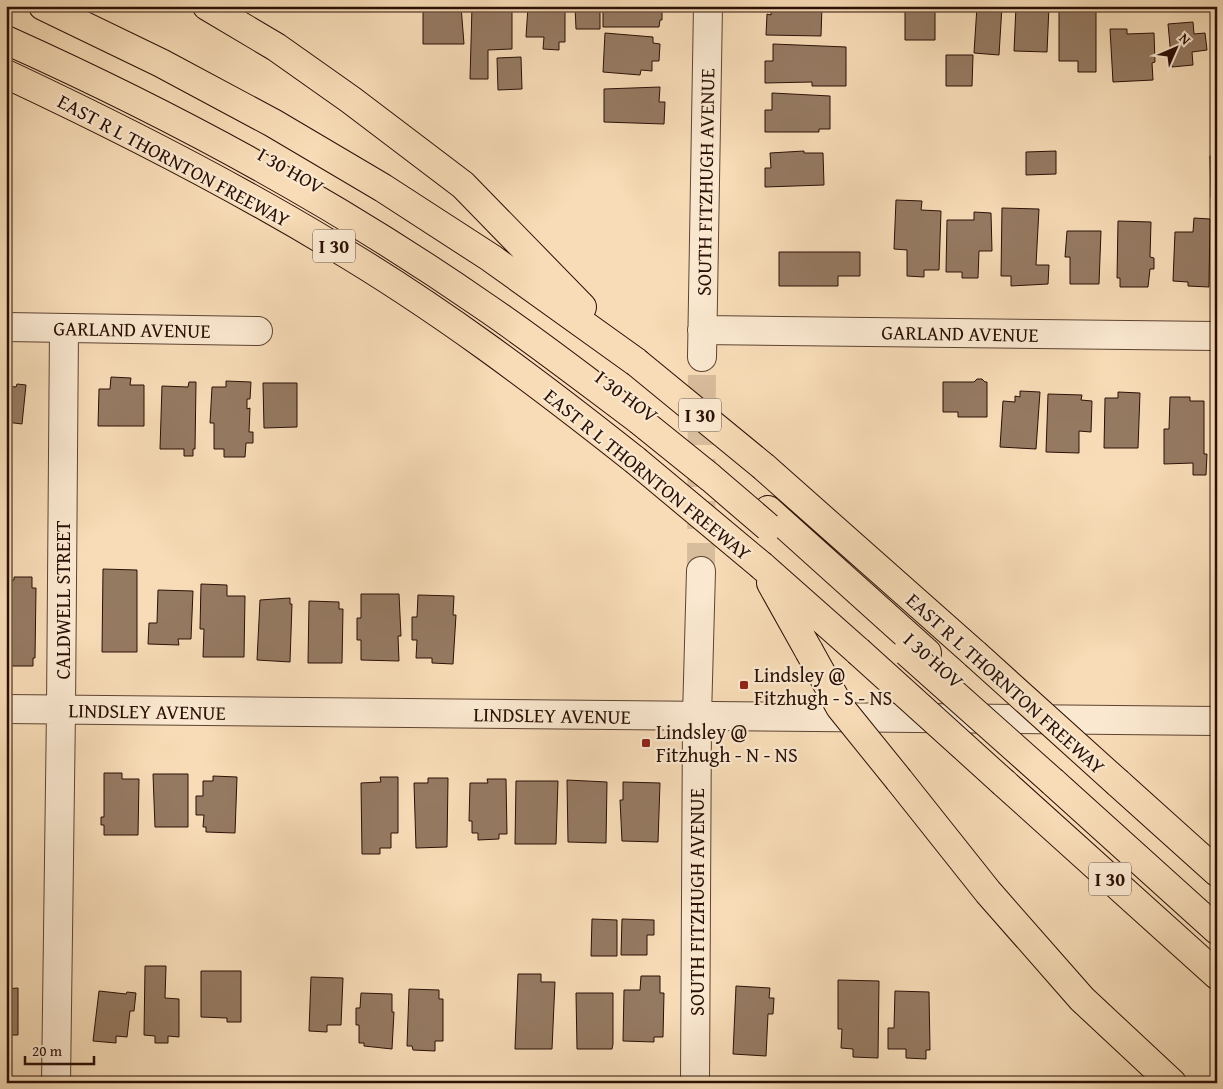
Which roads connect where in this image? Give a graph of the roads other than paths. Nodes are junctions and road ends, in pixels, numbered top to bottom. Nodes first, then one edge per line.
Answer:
1 (43, 6) edge
2 (207, 6) edge
3 (708, 6) edge
4 (6, 24) edge
5 (6, 40) edge
6 (6, 74) edge
7 (6, 327) edge
8 (64, 328) junction
9 (702, 330) junction
10 (258, 331) dead end
11 (1217, 336) edge
12 (702, 357) tunnel mouth
13 (636, 362) junction
14 (639, 412) junction
15 (762, 566) junction
16 (700, 571) tunnel mouth
17 (6, 710) edge
18 (61, 710) junction
19 (697, 716) junction
20 (1217, 722) edge
21 (1061, 783) junction
22 (1217, 872) edge
23 (1217, 915) edge
24 (1217, 930) edge
25 (1217, 975) edge
26 (56, 1083) edge
27 (695, 1083) edge
28 (1172, 1083) edge

1 - 13 highway, EAST R L THORNTON FREEWAY / I 30
2 - 13 highway
3 - 9 street, SOUTH FITZHUGH AVENUE
4 - 14 highway, I 30 HOV
5 - 14 highway, I 30 HOV
6 - 15 highway, EAST R L THORNTON FREEWAY / I 30, bridge
7 - 8 street, GARLAND AVENUE
8 - 10 street, GARLAND AVENUE
8 - 18 street, CALDWELL STREET
9 - 11 street, GARLAND AVENUE
9 - 12 street, SOUTH FITZHUGH AVENUE
13 - 22 highway, EAST R L THORNTON FREEWAY / I 30, bridge
14 - 21 highway, I 30 HOV
15 - 25 highway, EAST R L THORNTON FREEWAY / I 30, bridge
15 - 28 highway, bridge
16 - 19 street, SOUTH FITZHUGH AVENUE
17 - 18 street, LINDSLEY AVENUE
18 - 19 street, LINDSLEY AVENUE
18 - 26 street, CALDWELL STREET
19 - 20 street, LINDSLEY AVENUE
19 - 27 street, SOUTH FITZHUGH AVENUE
21 - 23 highway, I 30 HOV
21 - 24 highway, I 30 HOV

